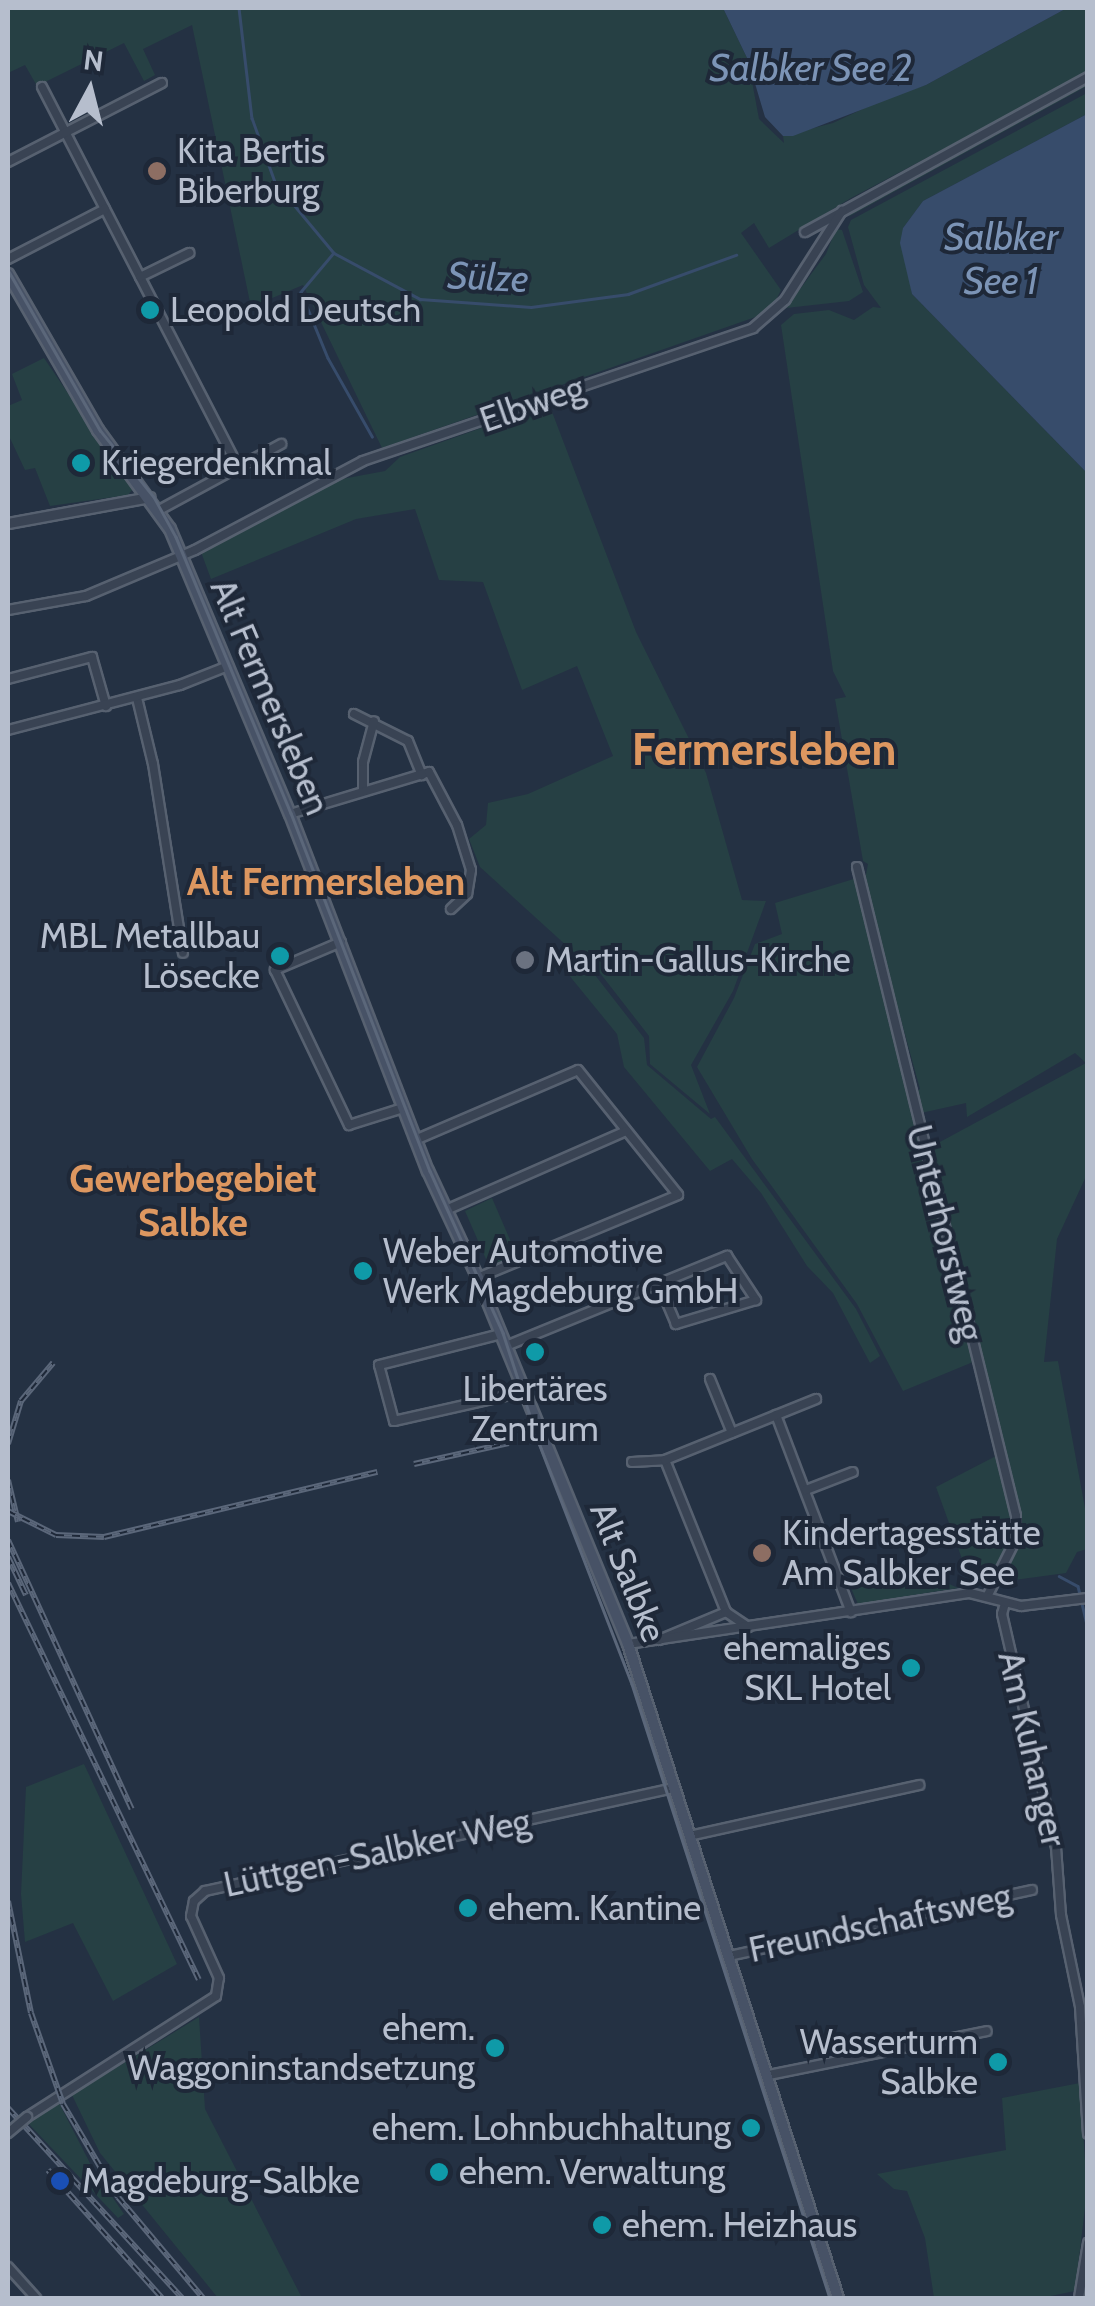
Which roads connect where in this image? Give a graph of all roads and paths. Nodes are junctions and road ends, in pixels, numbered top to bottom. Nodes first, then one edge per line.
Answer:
1 (1088, 77) edge
2 (162, 82) dead end
3 (42, 88) dead end
4 (64, 132) junction
5 (8, 162) edge
6 (104, 208) junction
7 (842, 211) junction
8 (805, 232) dead end
9 (188, 253) dead end
10 (8, 258) edge
11 (8, 274) edge
12 (140, 277) junction
13 (281, 444) dead end
14 (238, 466) junction
15 (150, 497) junction
16 (159, 510) junction
17 (8, 524) edge
18 (182, 556) junction
19 (8, 610) edge
20 (228, 666) junction
21 (8, 679) edge
22 (137, 698) junction
23 (106, 706) junction
24 (354, 714) dead end
25 (374, 722) junction
26 (8, 730) edge
27 (422, 775) junction
28 (364, 788) junction
29 (290, 814) junction
30 (857, 867) dead end
31 (451, 909) dead end
32 (341, 942) junction
33 (183, 954) dead end
34 (404, 1108) junction
35 (626, 1131) junction
36 (416, 1140) junction
37 (446, 1210) junction
38 (478, 1278) junction
39 (659, 1284) junction
40 (502, 1334) junction
41 (506, 1346) junction
42 (710, 1378) dead end
43 (523, 1392) junction
44 (816, 1400) dead end
45 (776, 1415) junction
46 (732, 1433) junction
47 (665, 1460) junction
48 (632, 1462) dead end
49 (853, 1472) dead end
50 (806, 1490) junction
51 (988, 1595) junction
52 (1088, 1598) edge
53 (1004, 1602) junction
54 (726, 1612) junction
55 (851, 1612) junction
56 (749, 1628) junction
57 (658, 1640) junction
58 (628, 1644) junction
59 (920, 1785) dead end
60 (674, 1788) junction
61 (689, 1836) junction
62 (1032, 1890) dead end
63 (728, 1956) junction
64 (986, 2032) dead end
65 (768, 2076) junction
66 (8, 2133) edge
67 (1088, 2134) edge
68 (1088, 2243) edge
69 (8, 2267) edge
70 (36, 2298) edge
71 (838, 2298) edge
72 (1079, 2298) edge

1 - 7 street, Elbweg
2 - 4 street
3 - 4 street
4 - 5 street
4 - 6 street
6 - 10 street
6 - 12 street
7 - 8 street, Elbweg
7 - 18 street, Elbweg
9 - 12 street
11 - 15 main road, Alt Fermersleben
12 - 14 street
13 - 14 street
14 - 16 street
15 - 16 main road, Alt Fermersleben
15 - 17 street
16 - 18 main road, Alt Fermersleben
18 - 19 street, Elbweg
18 - 20 main road, Alt Fermersleben
20 - 22 street
20 - 29 main road, Alt Fermersleben
21 - 23 street
22 - 23 street
22 - 33 street
23 - 26 street
24 - 25 street
25 - 27 street
25 - 28 street
27 - 28 street
27 - 31 street
28 - 29 street
29 - 32 main road, Alt Fermersleben
30 - 51 street, Unterhorstweg
32 - 34 main road, Alt Fermersleben
32 - 34 street
34 - 36 main road, Alt Fermersleben
35 - 36 street
35 - 37 street
35 - 38 street
36 - 37 main road, Alt Fermersleben
37 - 38 main road, Alt Fermersleben
38 - 40 main road, Alt Fermersleben
39 - 39 street
39 - 41 street
40 - 41 main road, Alt Salbke
40 - 43 street
41 - 43 main road, Alt Salbke
42 - 46 street
43 - 58 main road, Alt Salbke
44 - 45 street
45 - 46 street
45 - 50 street
46 - 47 street
47 - 48 street
47 - 54 street
49 - 50 street
50 - 55 street
51 - 53 street
51 - 55 street
52 - 53 street
53 - 67 street, Am Kuhanger
54 - 56 street
54 - 57 street
55 - 56 street
56 - 57 street
57 - 58 street
58 - 60 main road, Alt Salbke
59 - 61 street
60 - 61 main road, Alt Salbke
60 - 66 street, Lüttgen-Salbker Weg, bridge
61 - 63 main road, Alt Salbke
62 - 63 street, Freundschaftsweg
63 - 65 main road, Alt Salbke
64 - 65 street
65 - 71 main road, Alt Salbke
68 - 72 street
69 - 70 street

